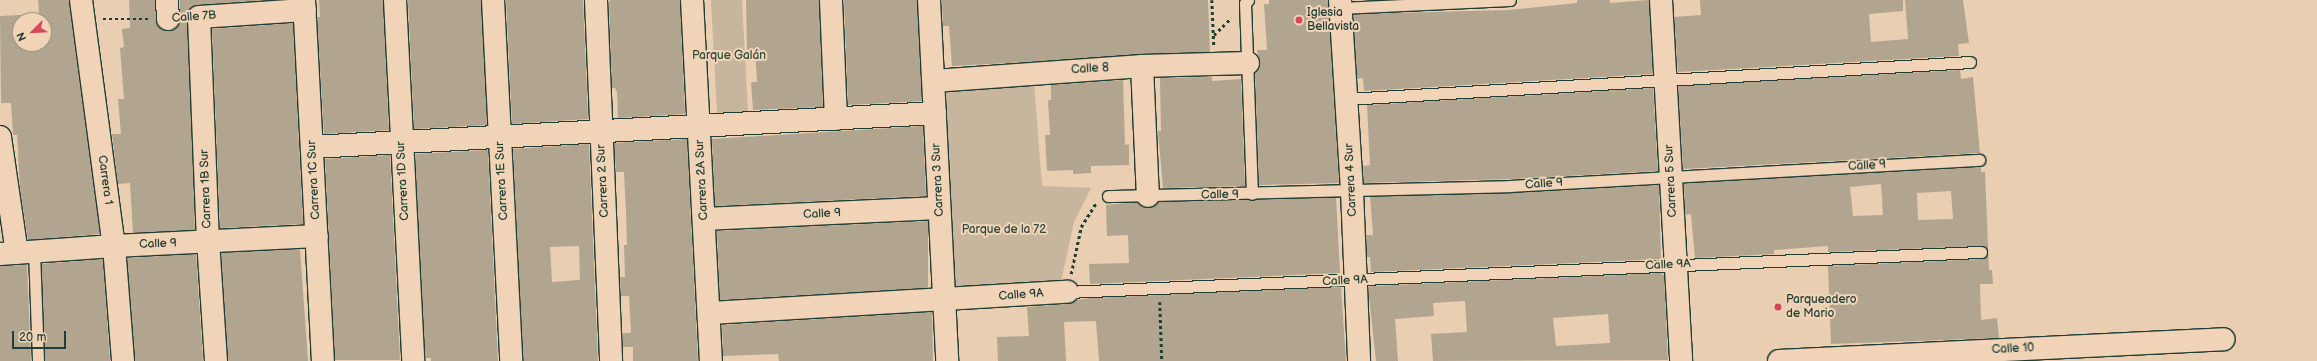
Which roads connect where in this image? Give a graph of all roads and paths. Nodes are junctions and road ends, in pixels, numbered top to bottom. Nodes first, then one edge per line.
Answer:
1 (395, 0) edge
2 (494, 0) edge
3 (596, 0) edge
4 (692, 0) edge
5 (831, 0) edge
6 (929, 0) edge
7 (1212, 0) edge
8 (1248, 0) edge
9 (1510, 0) edge
10 (1661, 0) edge
11 (1340, 4) edge
12 (305, 5) edge
13 (168, 9) edge
14 (82, 10) edge
15 (199, 17) joint
16 (1970, 62) dead end
17 (1248, 63) junction
18 (1214, 64) junction
19 (1142, 66) junction
20 (934, 81) junction
21 (1665, 81) junction
22 (1346, 99) junction
23 (935, 113) junction
24 (836, 120) junction
25 (700, 126) junction
26 (601, 131) junction
27 (0, 137) edge
28 (500, 138) junction
29 (402, 143) junction
30 (312, 147) junction
31 (1979, 160) dead end
32 (1670, 175) junction
33 (1352, 192) junction
34 (1252, 194) junction
35 (1108, 196) joint
36 (1148, 196) junction
37 (939, 208) junction
38 (704, 219) junction
39 (317, 236) junction
40 (208, 242) junction
41 (114, 246) junction
42 (1981, 252) dead end
43 (17, 253) edge
44 (1676, 265) junction
45 (1356, 280) junction
46 (1159, 289) junction
47 (1067, 292) junction
48 (944, 300) junction
49 (709, 313) junction
50 (2223, 339) dead end
51 (2019, 355) edge
52 (1871, 359) edge
53 (38, 361) edge
54 (123, 361) edge
55 (216, 361) edge
56 (323, 361) edge
57 (413, 361) edge
58 (511, 361) edge
59 (611, 361) edge
60 (711, 361) edge
61 (947, 361) edge
62 (1162, 361) edge
63 (1359, 361) edge
64 (1681, 361) edge
65 (1779, 361) edge

1 - 29 street, Carrera 1D Sur
2 - 28 street, Carrera 1E Sur
3 - 26 street, Carrera 2 Sur
4 - 25 street, Carrera 2A Sur
5 - 24 street
6 - 20 street, Carrera 3 Sur
7 - 18 path
8 - 17 lane
9 - 11 lane
10 - 21 street, Carrera 5 Sur
11 - 22 street, Carrera 4 Sur
12 - 15 street, Calle 7B
12 - 30 street, Carrera 1C Sur
13 - 14 path, Calle 7B
14 - 41 street, Carrera 1
15 - 40 street, Carrera 1B Sur
16 - 21 lane
17 - 18 street, Calle 8
17 - 34 lane
18 - 19 street, Calle 8
19 - 20 street, Calle 8
19 - 36 street
20 - 23 street, Carrera 3 Sur
21 - 22 lane
21 - 32 street, Carrera 5 Sur
22 - 33 street, Carrera 4 Sur
23 - 24 street
23 - 37 street, Carrera 3 Sur
24 - 25 street
25 - 26 street
25 - 38 street, Carrera 2A Sur
26 - 28 street
26 - 59 street, Carrera 2 Sur
27 - 43 street
28 - 29 street
28 - 58 street, Carrera 1E Sur
29 - 30 street
29 - 57 street, Carrera 1D Sur
30 - 39 street, Carrera 1C Sur
31 - 32 lane, Calle 9
32 - 33 lane, Calle 9
32 - 44 street, Carrera 5 Sur
33 - 34 lane, Calle 9
33 - 45 street, Carrera 4 Sur
34 - 36 lane, Calle 9
35 - 36 lane, Calle 9
35 - 47 path
37 - 38 street, Calle 9
37 - 48 street, Carrera 3 Sur
38 - 49 street, Carrera 2A Sur
39 - 40 street, Calle 9
39 - 56 street, Carrera 1C Sur
40 - 41 street, Calle 9
40 - 55 street, Carrera 1B Sur
41 - 43 street, Calle 9
41 - 54 street, Carrera 1
42 - 44 lane, Calle 9A
43 - 53 lane
44 - 45 lane, Calle 9A
44 - 64 street, Carrera 5 Sur
45 - 46 lane, Calle 9A
45 - 63 street, Carrera 4 Sur
46 - 47 lane, Calle 9A
46 - 62 path
47 - 48 street, Calle 9A
48 - 49 street, Calle 9A
48 - 61 street, Carrera 3 Sur
49 - 60 street, Carrera 2A Sur
50 - 51 street, Calle 10
51 - 52 street, Calle 10
52 - 65 street, Calle 10

